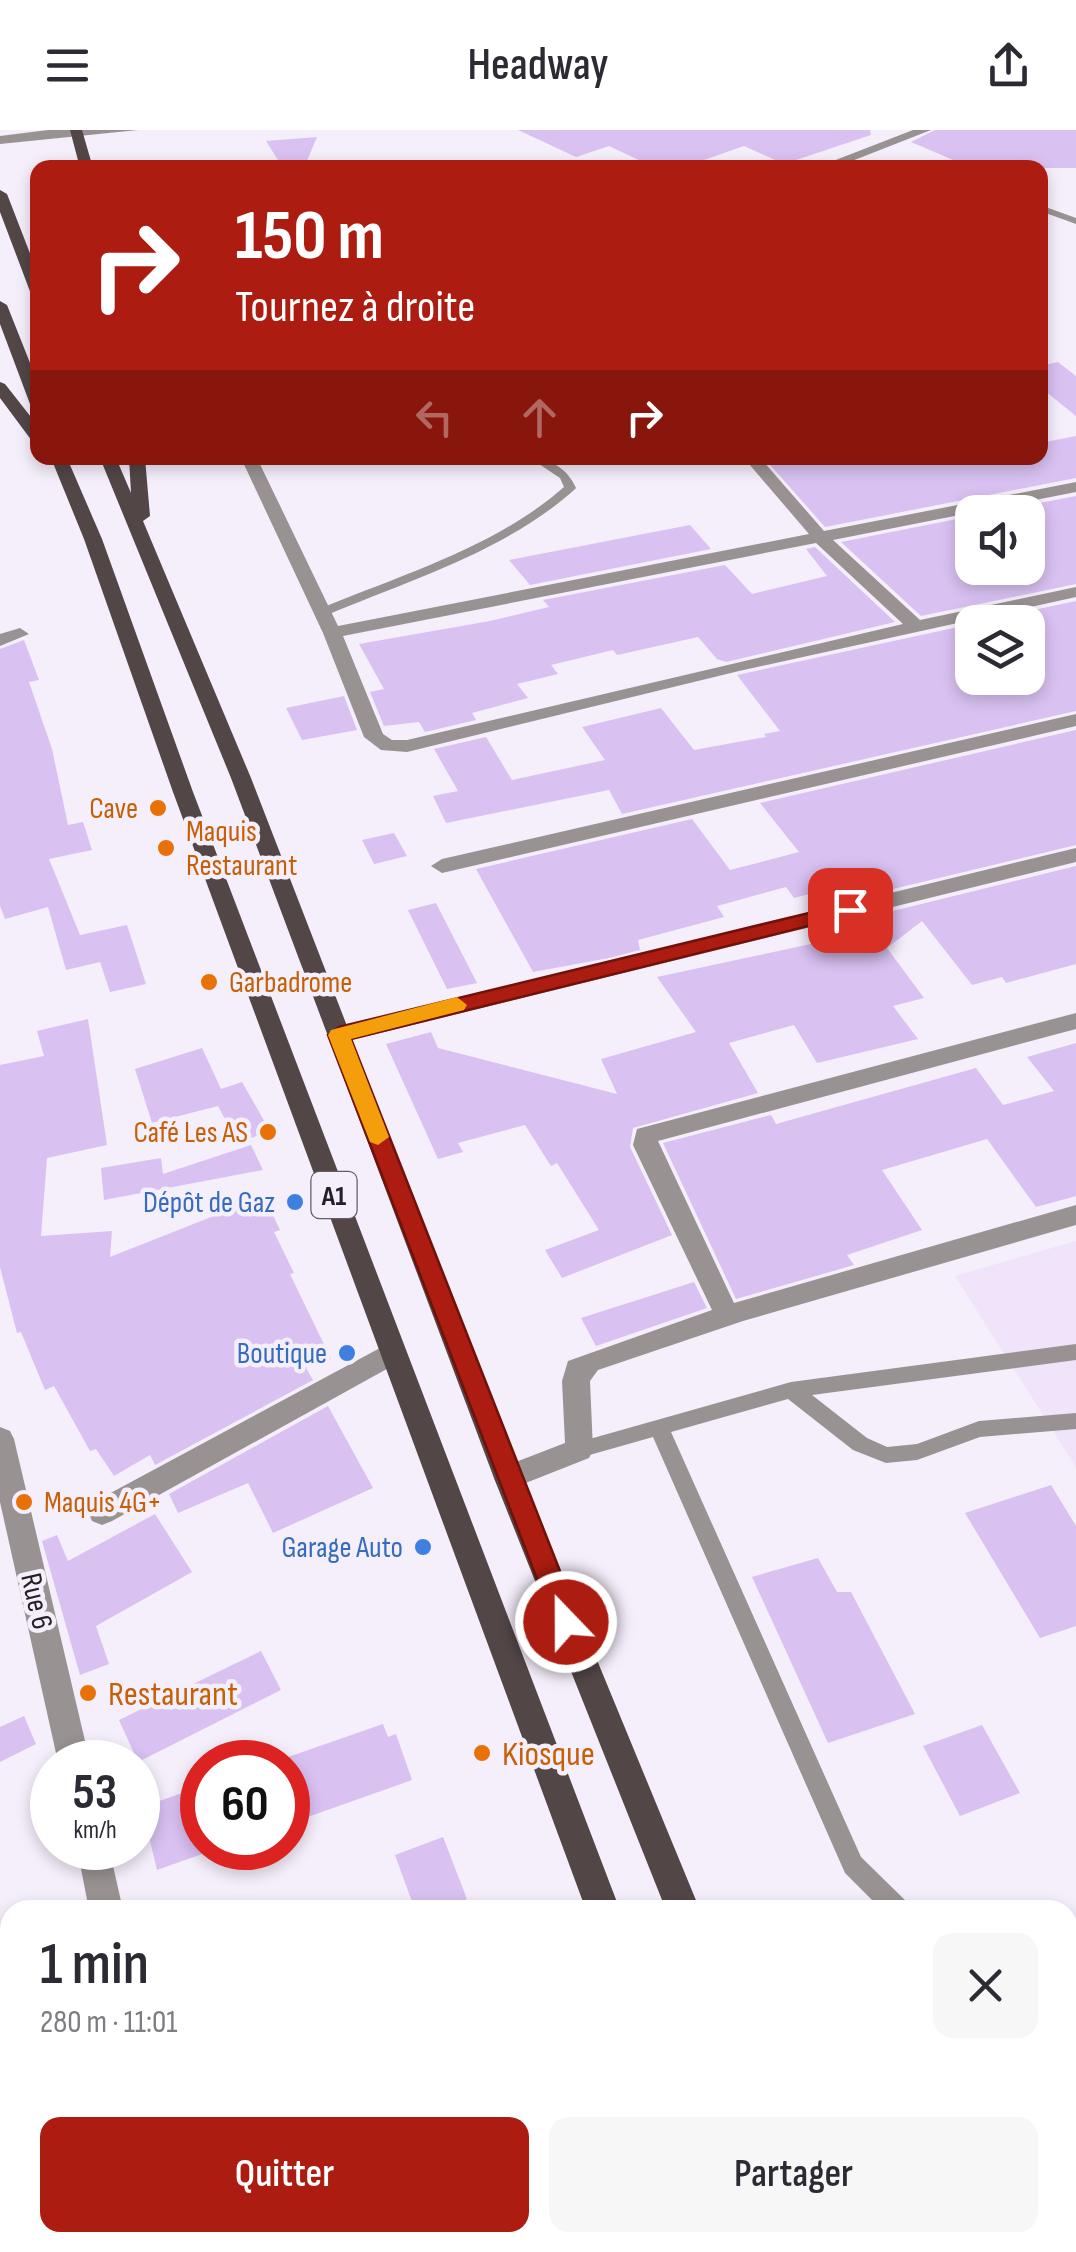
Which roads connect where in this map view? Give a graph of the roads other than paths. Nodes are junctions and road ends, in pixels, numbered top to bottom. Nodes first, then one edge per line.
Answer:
1 (77, 130) edge
2 (132, 130) edge
3 (924, 130) edge
4 (0, 140) edge
5 (85, 160) edge
6 (843, 160) edge
7 (0, 194) edge
8 (1048, 211) edge
9 (1076, 221) edge
10 (30, 273) edge
11 (0, 305) edge
12 (30, 383) edge
13 (0, 387) edge
14 (30, 427) edge
15 (59, 465) edge
16 (111, 465) edge
17 (137, 465) edge
18 (253, 465) edge
19 (546, 465) edge
20 (758, 465) edge
21 (1076, 487) edge
22 (142, 530) junction
23 (821, 538) junction
24 (1076, 592) edge
25 (322, 612) junction
26 (916, 626) junction
27 (332, 632) junction
28 (20, 634) dead end
29 (0, 640) edge
30 (1076, 720) edge
31 (1076, 855) edge
32 (442, 866) dead end
33 (1076, 1021) edge
34 (339, 1035) junction
35 (1076, 1216) edge
36 (728, 1317) junction
37 (393, 1352) junction
38 (1076, 1352) edge
39 (790, 1390) junction
40 (1076, 1421) edge
41 (660, 1430) junction
42 (0, 1439) edge
43 (579, 1450) junction
44 (508, 1478) junction
45 (102, 1512) dead end
46 (69, 1740) edge
47 (98, 1870) edge
48 (104, 1900) edge
49 (598, 1900) edge
50 (679, 1900) edge
51 (889, 1900) edge

1 - 2 street
1 - 4 street
1 - 5 main road
3 - 6 street
7 - 10 main road
8 - 9 lane
11 - 12 main road
13 - 14 main road
15 - 37 main road, A1
16 - 22 main road, A1
17 - 22 main road
18 - 25 street
19 - 25 lane
20 - 23 street
21 - 23 street
22 - 34 main road, A1
23 - 26 street
23 - 27 street
24 - 26 street
25 - 27 street
26 - 27 street
28 - 29 street
30 - 32 street
31 - 34 street
33 - 36 street
34 - 44 main road, A1
35 - 36 street
36 - 43 street
37 - 45 street
37 - 49 main road, A1
38 - 39 lane
39 - 40 lane
39 - 41 lane
41 - 43 lane
41 - 51 lane
42 - 46 street, Rue 6
43 - 44 street
44 - 50 main road, A1
47 - 48 street

